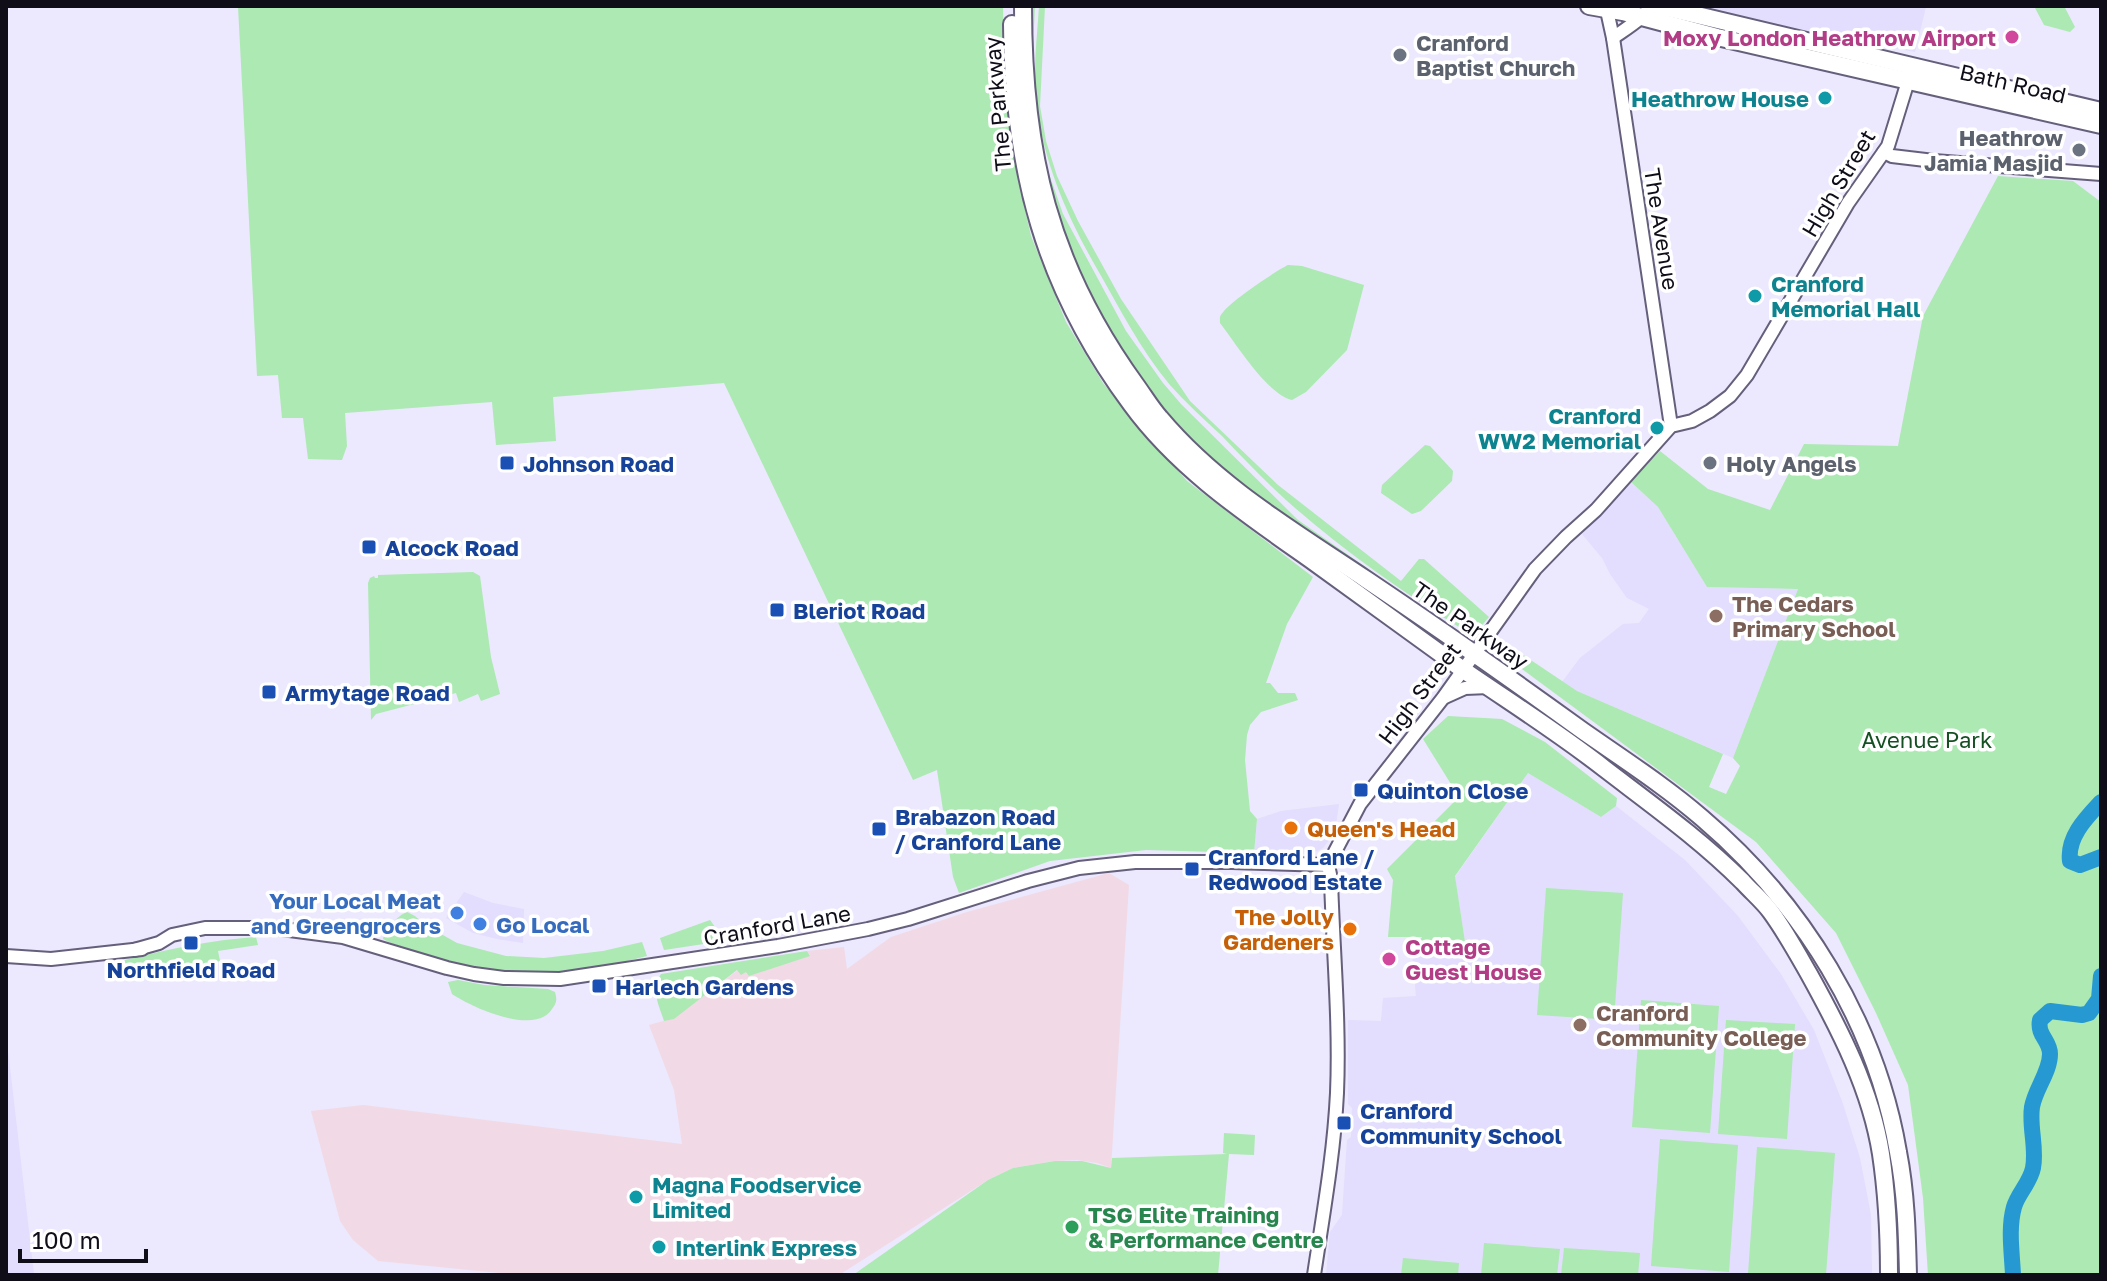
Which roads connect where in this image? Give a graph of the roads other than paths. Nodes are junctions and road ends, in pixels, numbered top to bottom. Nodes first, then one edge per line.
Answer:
1 (1012, 6) edge
2 (1023, 6) edge
3 (1589, 6) edge
4 (1659, 6) edge
5 (1606, 8) edge
6 (1647, 12) edge
7 (1613, 38) junction
8 (1830, 48) junction
9 (1817, 61) junction
10 (1908, 81) junction
11 (2101, 111) edge
12 (2101, 125) edge
13 (1884, 152) junction
14 (2101, 174) edge
15 (1671, 426) junction
16 (1469, 660) junction
17 (1492, 688) junction
18 (1443, 698) junction
19 (1328, 865) junction
20 (6, 956) edge
21 (1314, 1275) edge
22 (1889, 1275) edge
23 (1908, 1275) edge

1 - 16 highway, The Parkway
2 - 16 highway, The Parkway
3 - 5 highway, Bath Road
4 - 8 highway, Bath Road
5 - 6 highway, Bath Road
5 - 7 street, The Avenue
6 - 7 street
6 - 9 highway, Bath Road
7 - 15 street, The Avenue
8 - 9 highway
8 - 11 highway, Bath Road
9 - 10 highway, Bath Road
10 - 12 highway, Bath Road
10 - 13 street, High Street
13 - 14 street
13 - 15 street, High Street
15 - 16 street, High Street
16 - 17 highway, The Parkway
16 - 18 street, High Street
16 - 23 highway, The Parkway
17 - 18 street
17 - 22 highway, The Parkway
18 - 19 street, High Street
19 - 20 street, Cranford Lane
19 - 21 street

